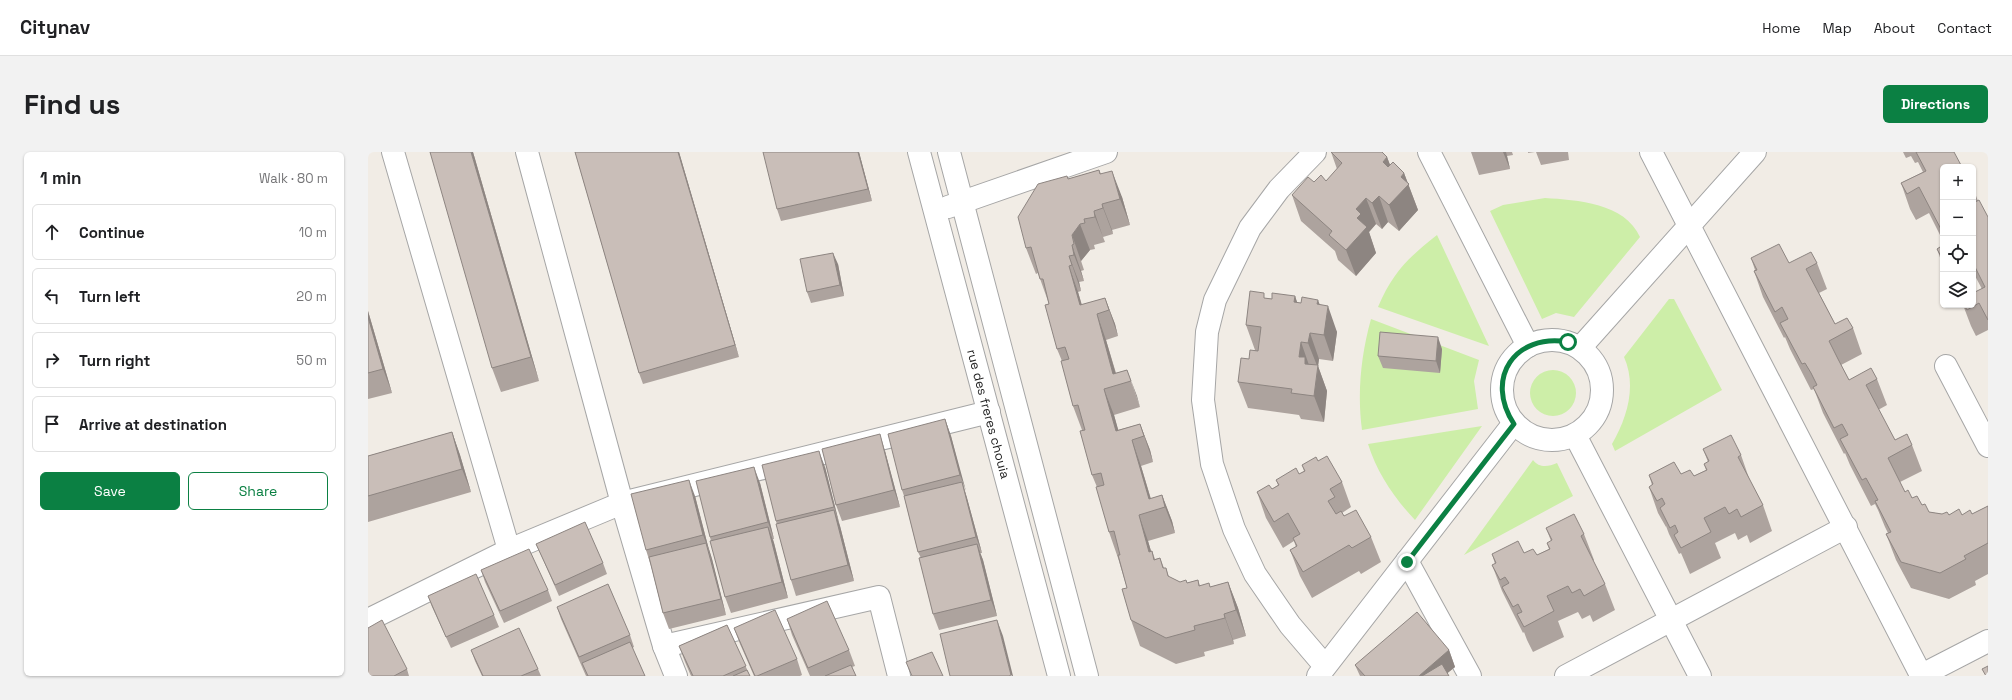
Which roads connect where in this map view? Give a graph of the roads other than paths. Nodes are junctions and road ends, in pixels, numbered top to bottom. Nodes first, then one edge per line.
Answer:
1 (393, 152) edge
2 (527, 152) edge
3 (919, 152) edge
4 (949, 152) edge
5 (1106, 152) edge
6 (1315, 152) edge
7 (1430, 152) edge
8 (1651, 152) edge
9 (1755, 152) edge
10 (962, 202) junction
11 (935, 211) junction
12 (1690, 227) junction
13 (1528, 346) junction
14 (1580, 348) junction
15 (1946, 366) dead end
16 (989, 412) junction
17 (1514, 424) junction
18 (1575, 436) junction
19 (1988, 446) edge
20 (622, 503) junction
21 (1846, 528) junction
22 (509, 550) junction
23 (1407, 562) junction
24 (368, 620) edge
25 (1672, 620) junction
26 (1988, 641) edge
27 (664, 646) junction
28 (1322, 671) edge
29 (676, 676) edge
30 (899, 676) edge
31 (1059, 676) edge
32 (1087, 676) edge
33 (1470, 676) edge
34 (1566, 676) edge
35 (1700, 676) edge
36 (1921, 676) edge

1 - 22 street
2 - 20 street
3 - 11 street, rue des freres chouia
4 - 10 street
5 - 10 street
6 - 28 street
7 - 13 street
8 - 12 street
9 - 12 street
10 - 11 street
10 - 32 street
11 - 16 street, rue des freres chouia
12 - 14 street
12 - 21 street
13 - 14 street
13 - 17 street
14 - 18 street
15 - 19 street
16 - 20 street
16 - 31 street, rue des freres chouia
17 - 18 street
17 - 23 street
18 - 25 street
20 - 22 street
20 - 27 street
21 - 25 street
21 - 36 street
22 - 24 street
23 - 28 street
23 - 33 street
25 - 34 street
25 - 35 street
26 - 36 street
27 - 29 street
27 - 30 street

